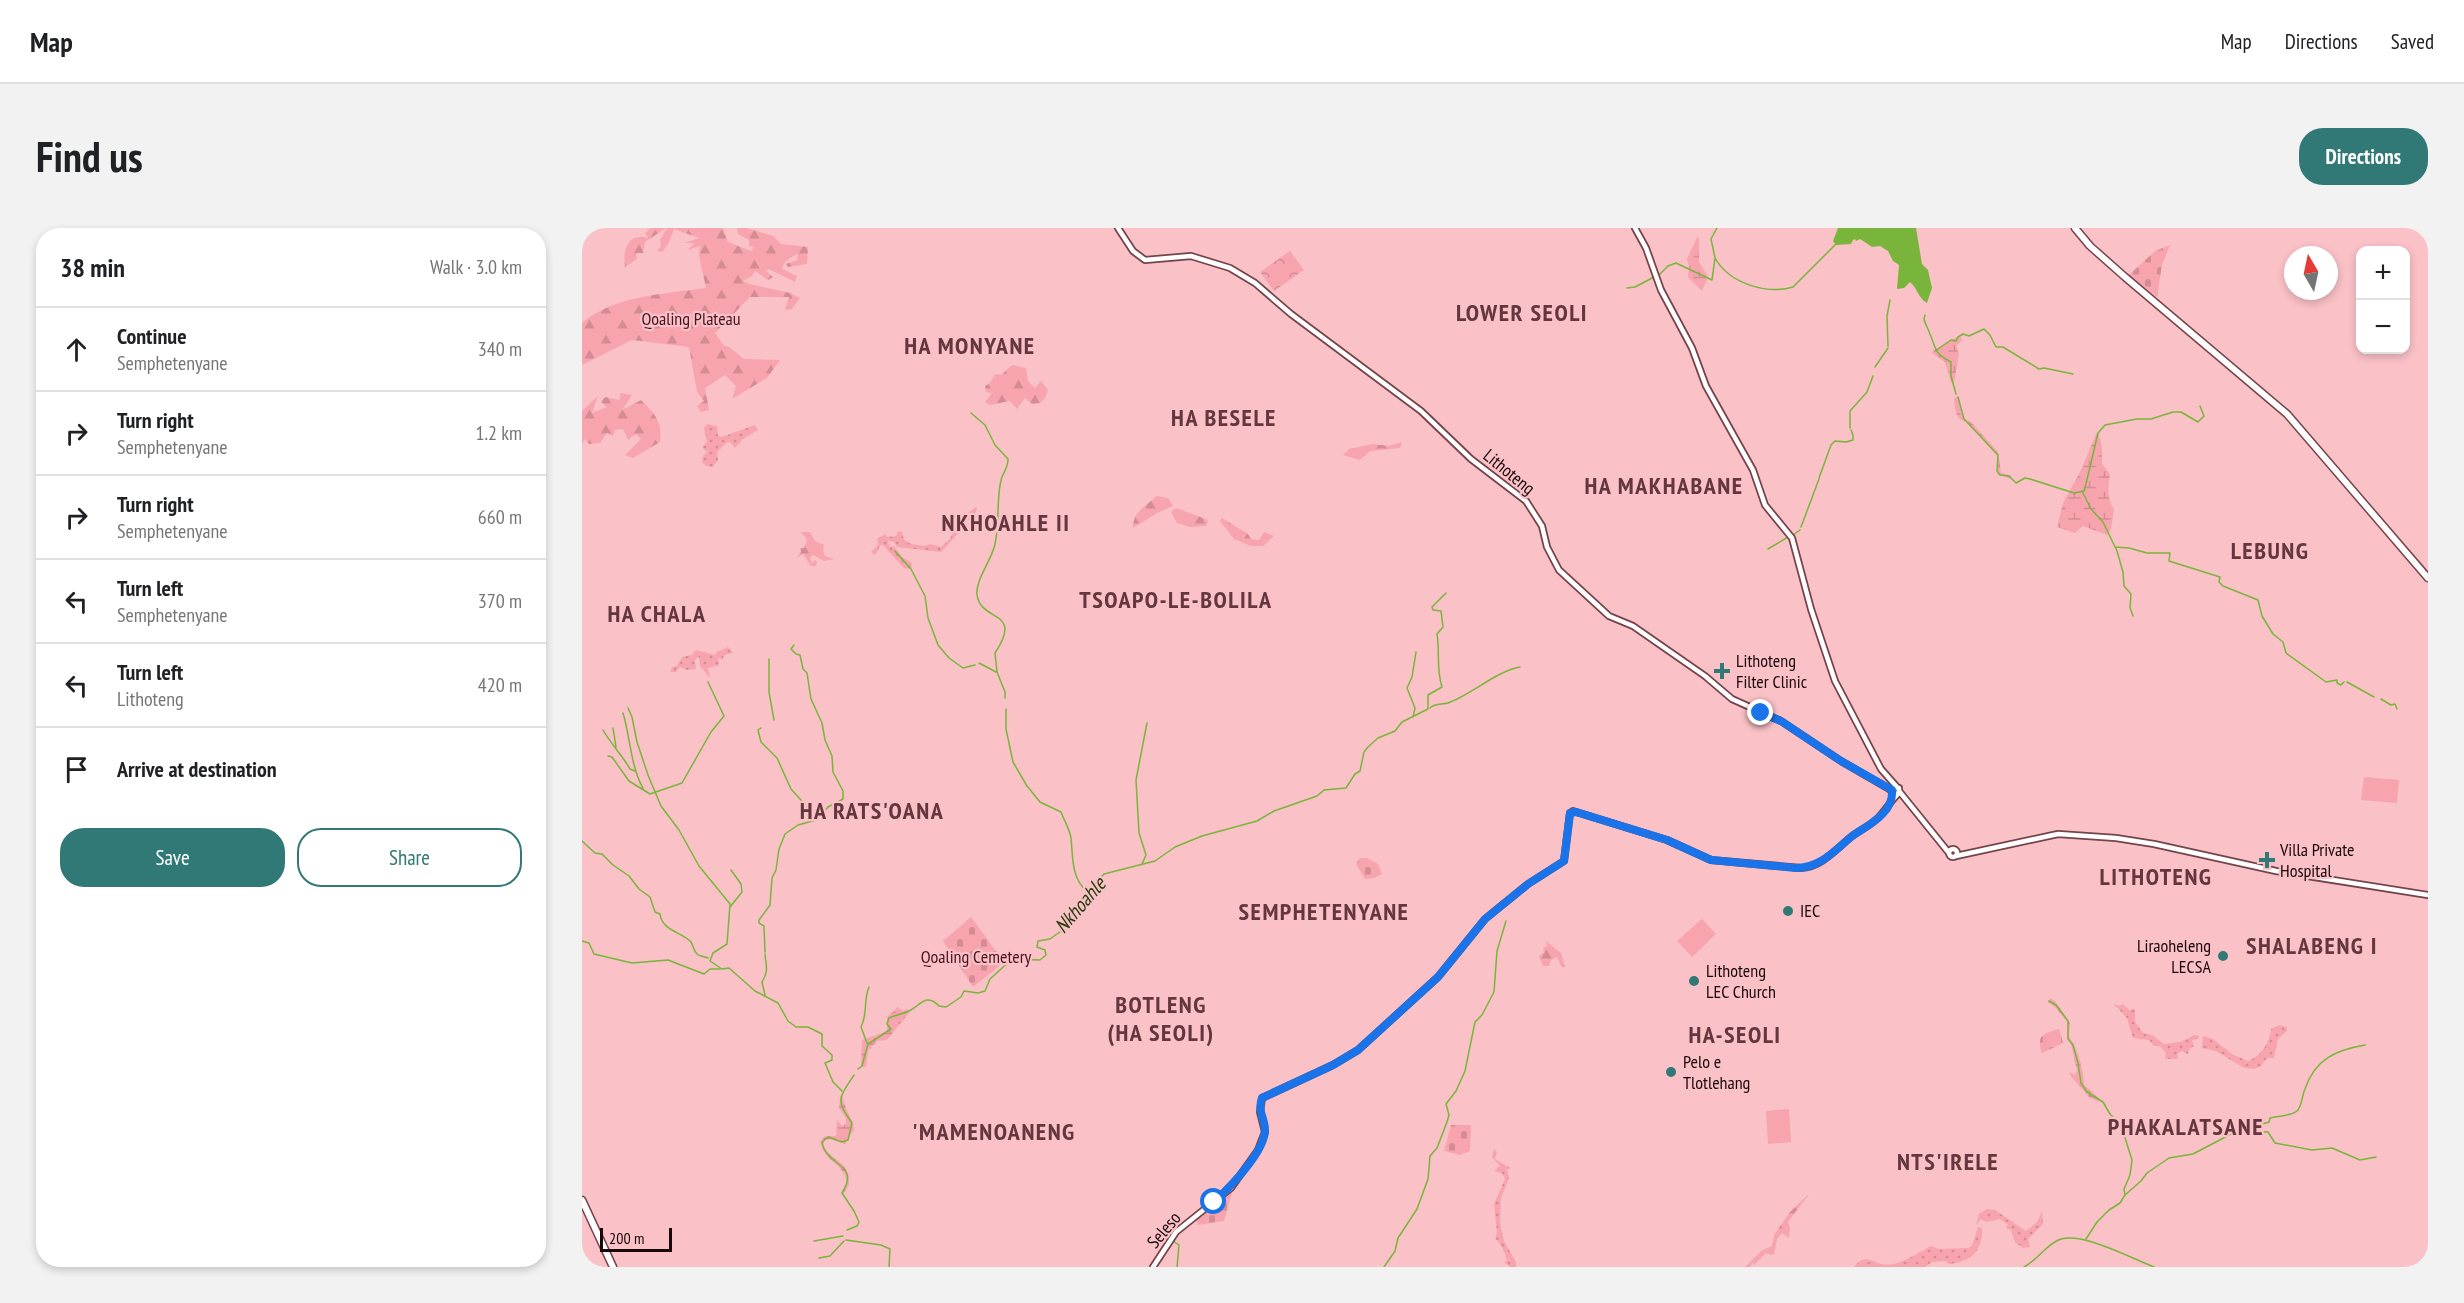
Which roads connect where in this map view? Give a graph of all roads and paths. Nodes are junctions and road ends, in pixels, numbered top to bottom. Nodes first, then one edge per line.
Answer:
1 (1118, 228) edge
2 (1635, 228) edge
3 (2075, 228) edge
4 (2428, 578) edge
5 (1895, 791) junction
6 (2428, 895) edge
7 (582, 1200) edge
8 (613, 1267) edge
9 (1153, 1267) edge

1 - 5 main road, Lithoteng
2 - 5 main road
3 - 4 main road
5 - 6 main road
5 - 9 main road, Seleso
7 - 8 main road

